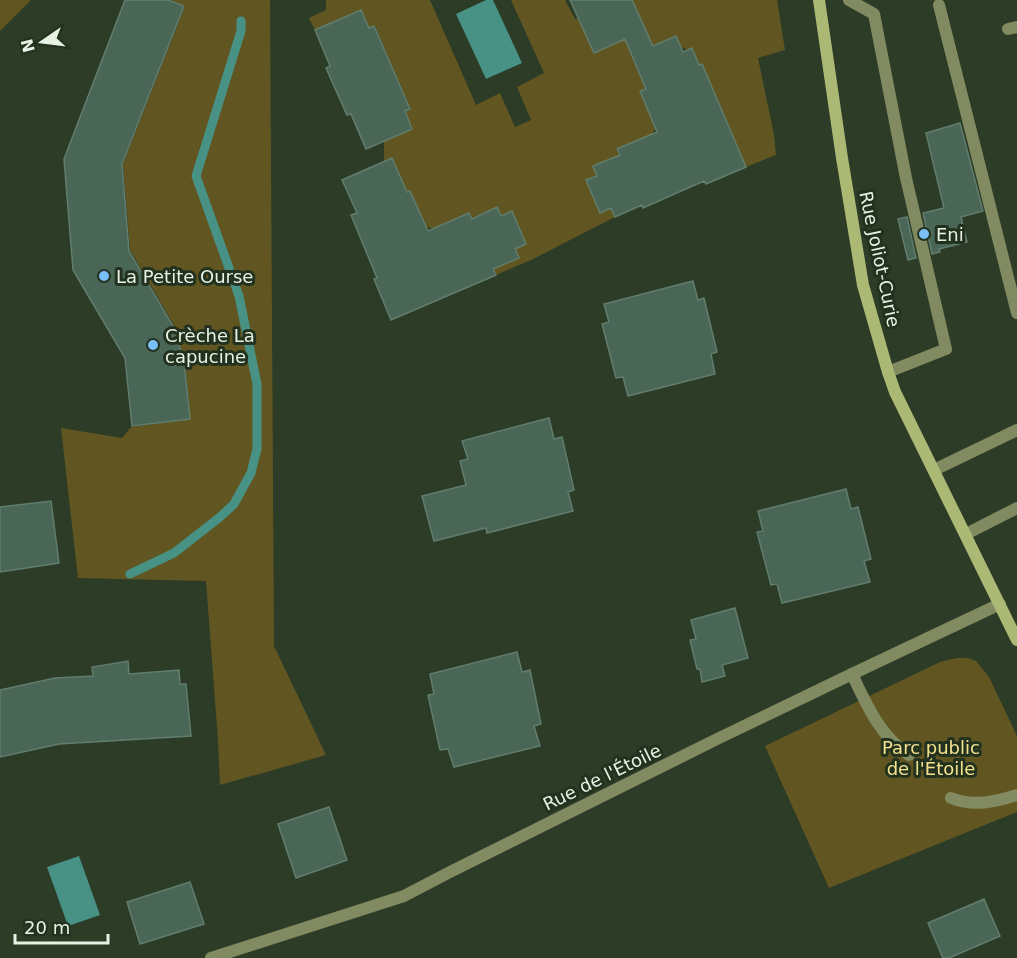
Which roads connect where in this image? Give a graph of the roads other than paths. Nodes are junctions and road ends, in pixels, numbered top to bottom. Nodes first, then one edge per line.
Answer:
1 (819, 0) edge
2 (849, 0) edge
3 (939, 5) dead end
4 (1017, 314) edge
5 (888, 372) junction
6 (1017, 430) edge
7 (934, 470) junction
8 (1017, 508) edge
9 (966, 534) junction
10 (1000, 604) junction
11 (1017, 640) edge
12 (852, 674) junction
13 (909, 755) dead end
14 (1017, 795) edge
15 (951, 798) dead end
16 (211, 958) edge

1 - 5 main road, Rue Joliot-Curie
2 - 5 street
3 - 4 street
5 - 7 main road, Rue Joliot-Curie
6 - 7 street
7 - 9 main road, Rue Joliot-Curie
8 - 9 street
9 - 10 main road, Rue Joliot-Curie
10 - 11 main road, Rue Joliot-Curie
10 - 12 street, Rue de l'Étoile
12 - 13 street
12 - 16 street, Rue de l'Étoile
14 - 15 street

